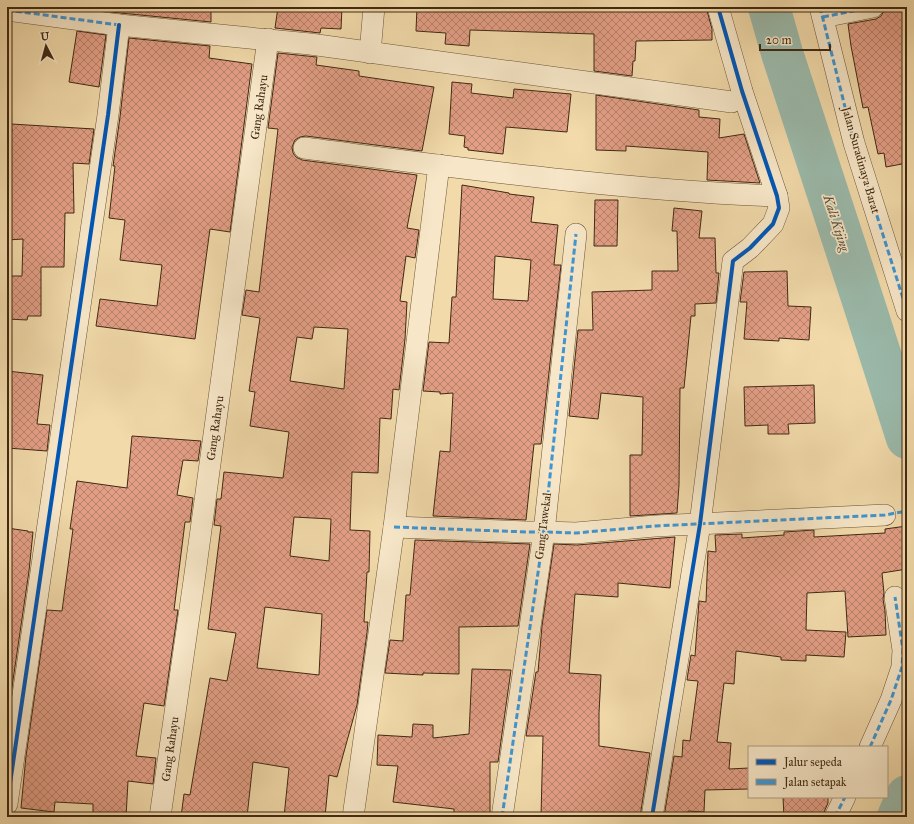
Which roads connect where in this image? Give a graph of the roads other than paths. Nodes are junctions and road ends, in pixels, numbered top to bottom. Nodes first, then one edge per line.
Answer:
1 (374, 7) edge
2 (718, 7) edge
3 (873, 7) edge
4 (7, 10) edge
5 (822, 12) edge
6 (119, 25) junction
7 (268, 39) junction
8 (370, 52) junction
9 (732, 102) dead end
10 (304, 148) dead end
11 (439, 165) junction
12 (777, 196) junction
13 (576, 234) dead end
14 (907, 311) edge
15 (885, 515) dead end
16 (700, 524) junction
17 (394, 527) junction
18 (544, 532) junction
19 (895, 597) dead end
20 (870, 746) edge
21 (844, 798) edge
22 (7, 804) edge
23 (160, 817) edge
24 (353, 817) edge
25 (502, 817) edge
26 (652, 817) edge
27 (835, 817) edge

1 - 8 street
2 - 12 street
3 - 5 street
4 - 6 street
5 - 14 street, Jalan Suradinaya Barat
6 - 7 street
6 - 22 street
7 - 8 street
7 - 23 street, Gang Rahayu
8 - 9 street
10 - 11 street
11 - 12 street
11 - 17 street
12 - 16 street
13 - 18 street, Gang Tawekal
15 - 16 street
16 - 18 street
16 - 26 street
17 - 18 street
17 - 24 street
18 - 25 street, Gang Tawekal
19 - 20 street
21 - 27 street

